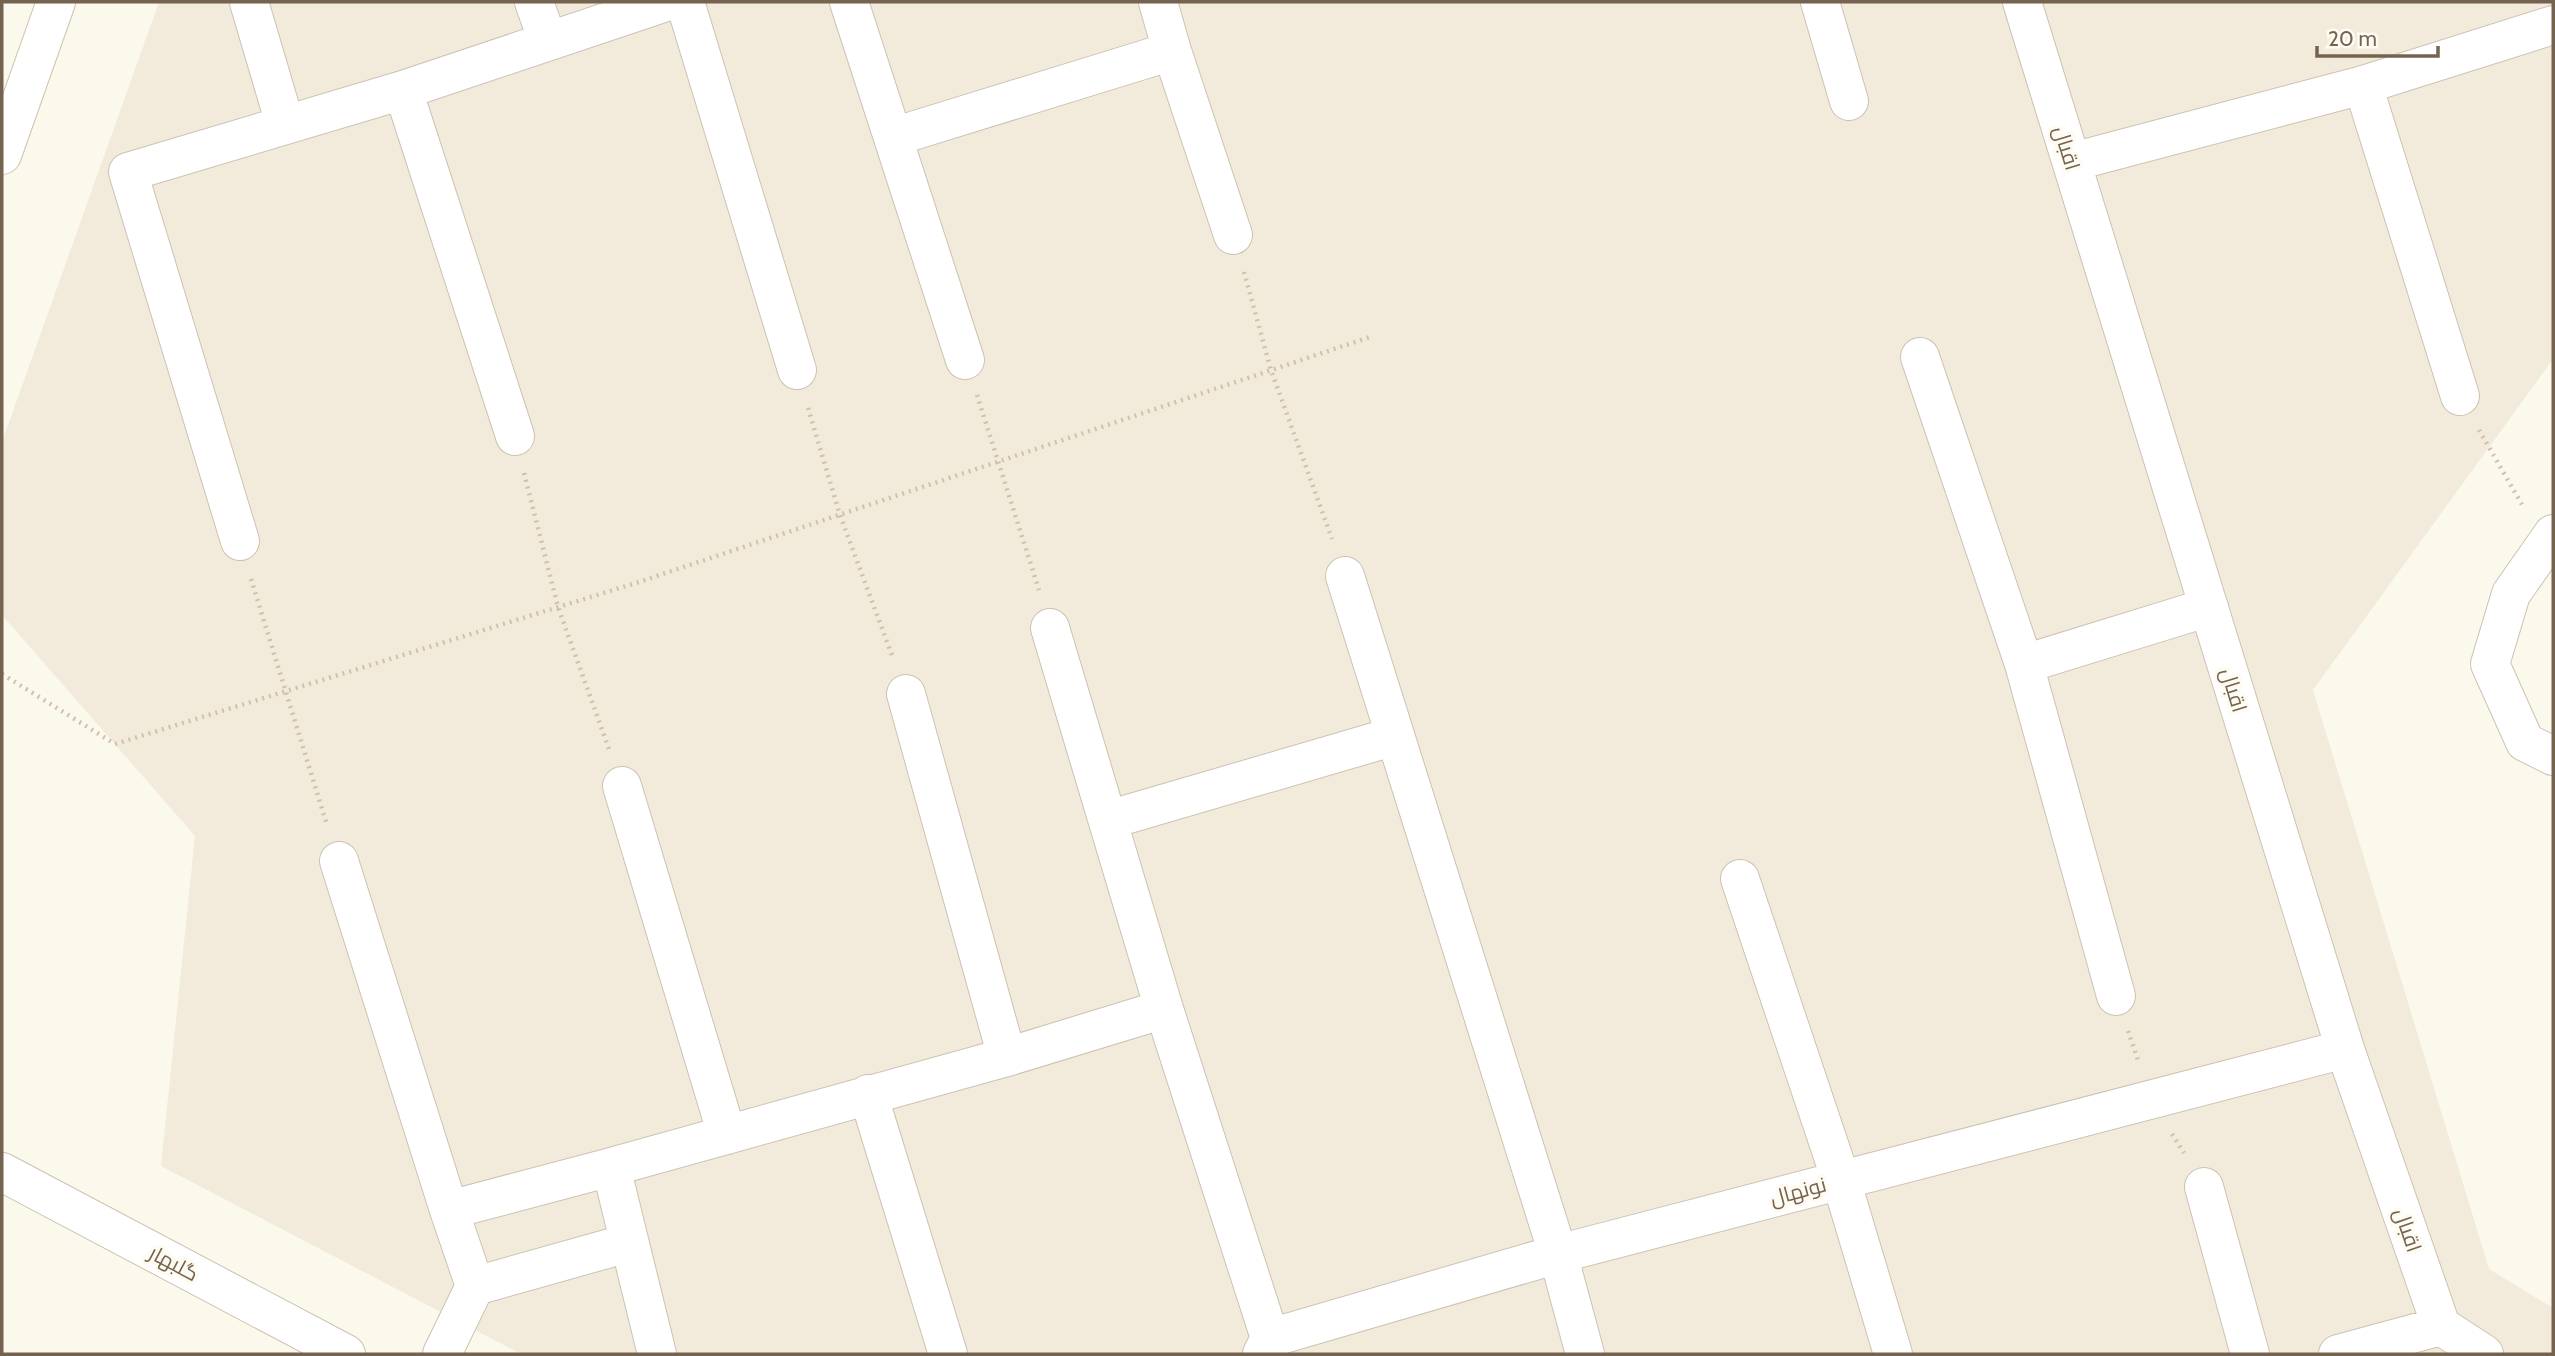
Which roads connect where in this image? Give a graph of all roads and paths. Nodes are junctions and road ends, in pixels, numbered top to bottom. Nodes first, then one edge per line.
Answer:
1 (56, 2) edge
2 (248, 2) edge
3 (534, 2) edge
4 (666, 2) edge
5 (685, 2) edge
6 (849, 2) edge
7 (1158, 2) edge
8 (1819, 2) edge
9 (2022, 2) edge
10 (2553, 25) edge
11 (548, 41) junction
12 (1172, 51) junction
13 (2363, 85) junction
14 (403, 90) junction
15 (1849, 101) dead end
16 (285, 124) junction
17 (893, 137) junction
18 (2, 155) edge
19 (2072, 162) junction
20 (1233, 235) joint
21 (1373, 336) dead end
22 (1920, 357) dead end
23 (965, 360) joint
24 (797, 370) joint
25 (1271, 370) junction
26 (2459, 397) joint
27 (515, 436) joint
28 (999, 461) junction
29 (840, 515) junction
30 (2549, 539) edge
31 (240, 541) joint
32 (1345, 576) joint
33 (558, 607) junction
34 (2209, 607) junction
35 (1050, 628) joint
36 (2024, 664) junction
37 (2, 674) edge
38 (285, 692) junction
39 (906, 694) joint
40 (1395, 736) junction
41 (2553, 756) edge
42 (622, 786) joint
43 (1108, 821) junction
44 (339, 861) joint
45 (1740, 878) dead end
46 (2116, 996) dead end
47 (1164, 1009) junction
48 (2345, 1049) junction
49 (1007, 1057) junction
50 (868, 1094) junction
51 (727, 1135) junction
52 (611, 1167) junction
53 (2, 1172) edge
54 (1840, 1180) junction
55 (2204, 1187) dead end
56 (449, 1210) junction
57 (628, 1243) junction
58 (1558, 1254) junction
59 (475, 1286) junction
60 (2441, 1326) junction
61 (1266, 1346) edge
62 (345, 1354) edge
63 (442, 1354) edge
64 (657, 1354) edge
65 (948, 1354) edge
66 (1585, 1354) edge
67 (1893, 1354) edge
68 (2250, 1354) edge
69 (2338, 1354) edge
70 (2484, 1354) edge

1 - 18 street
2 - 16 street
3 - 11 street
4 - 11 street
5 - 24 street
6 - 17 street
7 - 12 street
8 - 15 street
9 - 19 street, اقبال
10 - 13 street
11 - 14 street
12 - 17 street
12 - 20 street
13 - 19 street
13 - 26 street
14 - 16 street
14 - 27 street
16 - 31 street
17 - 23 street
19 - 34 street, اقبال
20 - 25 path
21 - 25 path
22 - 36 street
23 - 28 path
24 - 29 path
25 - 28 path
25 - 32 path
26 - 30 path
27 - 33 path
28 - 29 path
28 - 35 path
29 - 33 path
29 - 39 path
30 - 41 street
31 - 38 path
32 - 40 street
33 - 38 path
33 - 42 path
34 - 36 street
34 - 48 street, اقبال
35 - 43 street
36 - 46 street
37 - 38 path
38 - 44 path
39 - 49 street
40 - 43 street
40 - 58 street
42 - 51 street
43 - 47 street
44 - 56 street
45 - 54 street
47 - 49 street
47 - 61 street
48 - 54 street, نونهال
48 - 60 street, اقبال
49 - 50 street
50 - 51 street
50 - 65 street
51 - 52 street
52 - 56 street
52 - 57 street
53 - 62 street, گلبهار
54 - 58 street, نونهال
54 - 67 street
55 - 68 street
56 - 59 street
57 - 59 street
57 - 64 street
58 - 61 street, نونهال
58 - 66 street
59 - 63 street
60 - 69 street
60 - 70 street

